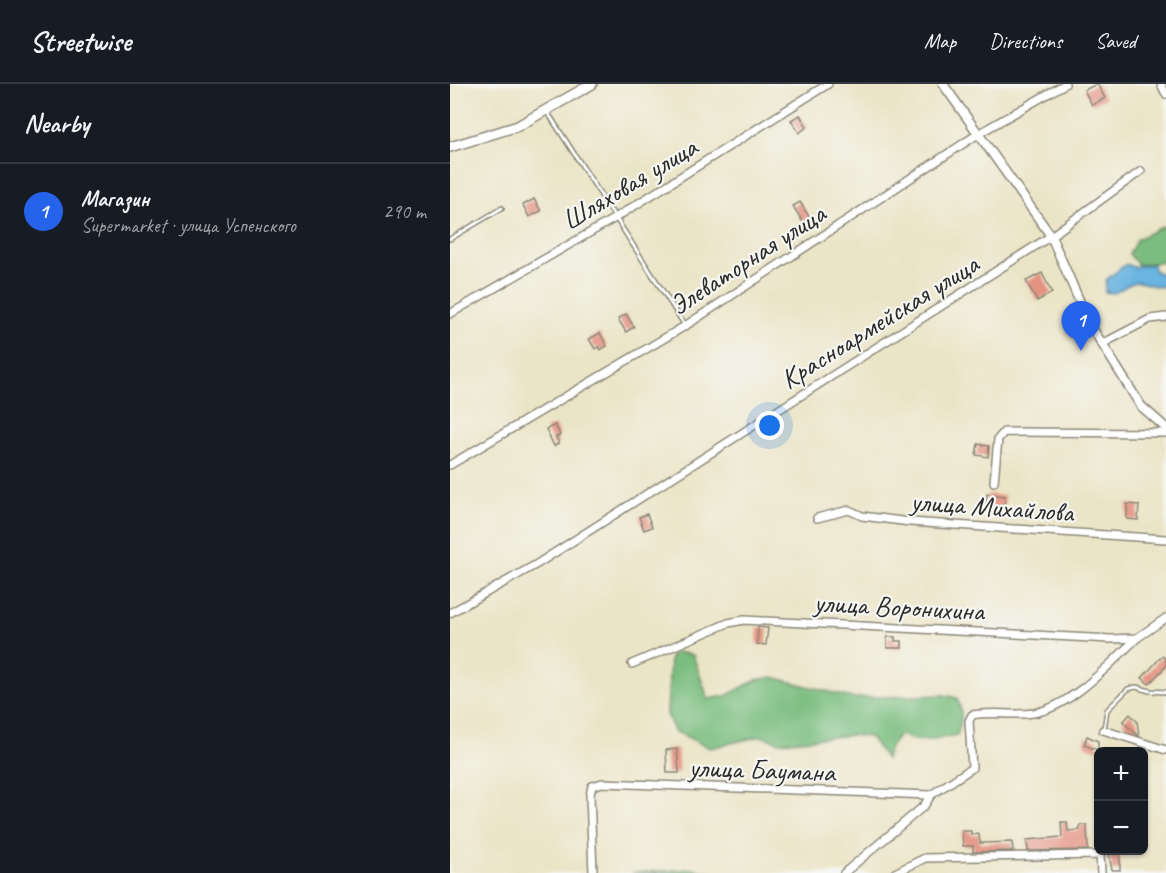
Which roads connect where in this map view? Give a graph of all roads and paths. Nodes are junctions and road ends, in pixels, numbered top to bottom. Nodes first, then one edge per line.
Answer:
1 (592, 84) edge
2 (828, 84) edge
3 (943, 84) edge
4 (1065, 84) edge
5 (1161, 84) edge
6 (1166, 94) edge
7 (547, 111) junction
8 (978, 134) junction
9 (450, 147) edge
10 (1142, 171) dead end
11 (502, 208) dead end
12 (615, 218) junction
13 (1051, 236) junction
14 (450, 239) edge
15 (450, 314) edge
16 (1166, 317) edge
17 (685, 326) junction
18 (1102, 344) junction
19 (1166, 428) edge
20 (1166, 433) edge
21 (450, 465) edge
22 (994, 482) dead end
23 (818, 518) dead end
24 (1166, 539) edge
25 (450, 612) edge
26 (1166, 618) edge
27 (1137, 638) junction
28 (632, 664) dead end
29 (1166, 692) edge
30 (1103, 730) joint
31 (1166, 750) edge
32 (931, 795) junction
33 (593, 873) edge
34 (844, 873) edge
35 (895, 873) edge
36 (1101, 873) edge

1 - 7 main road
2 - 12 street, Шляховая улица
3 - 8 street
4 - 8 street, Элеваторная улица
5 - 6 street
7 - 9 main road
7 - 12 lane
8 - 13 street
8 - 17 street, Элеваторная улица
10 - 13 street, Красноармейская улица
11 - 14 lane
12 - 15 street, Шляховая улица
12 - 17 lane
13 - 18 street
13 - 25 street, Красноармейская улица
16 - 18 street
17 - 21 street, Элеваторная улица
18 - 19 street
20 - 22 street
23 - 24 street, улица Михайлова
26 - 27 street
27 - 28 street, улица Воронихина
27 - 32 street
29 - 30 lane
30 - 31 street
32 - 33 street, улица Баумана
32 - 34 street
35 - 36 street

